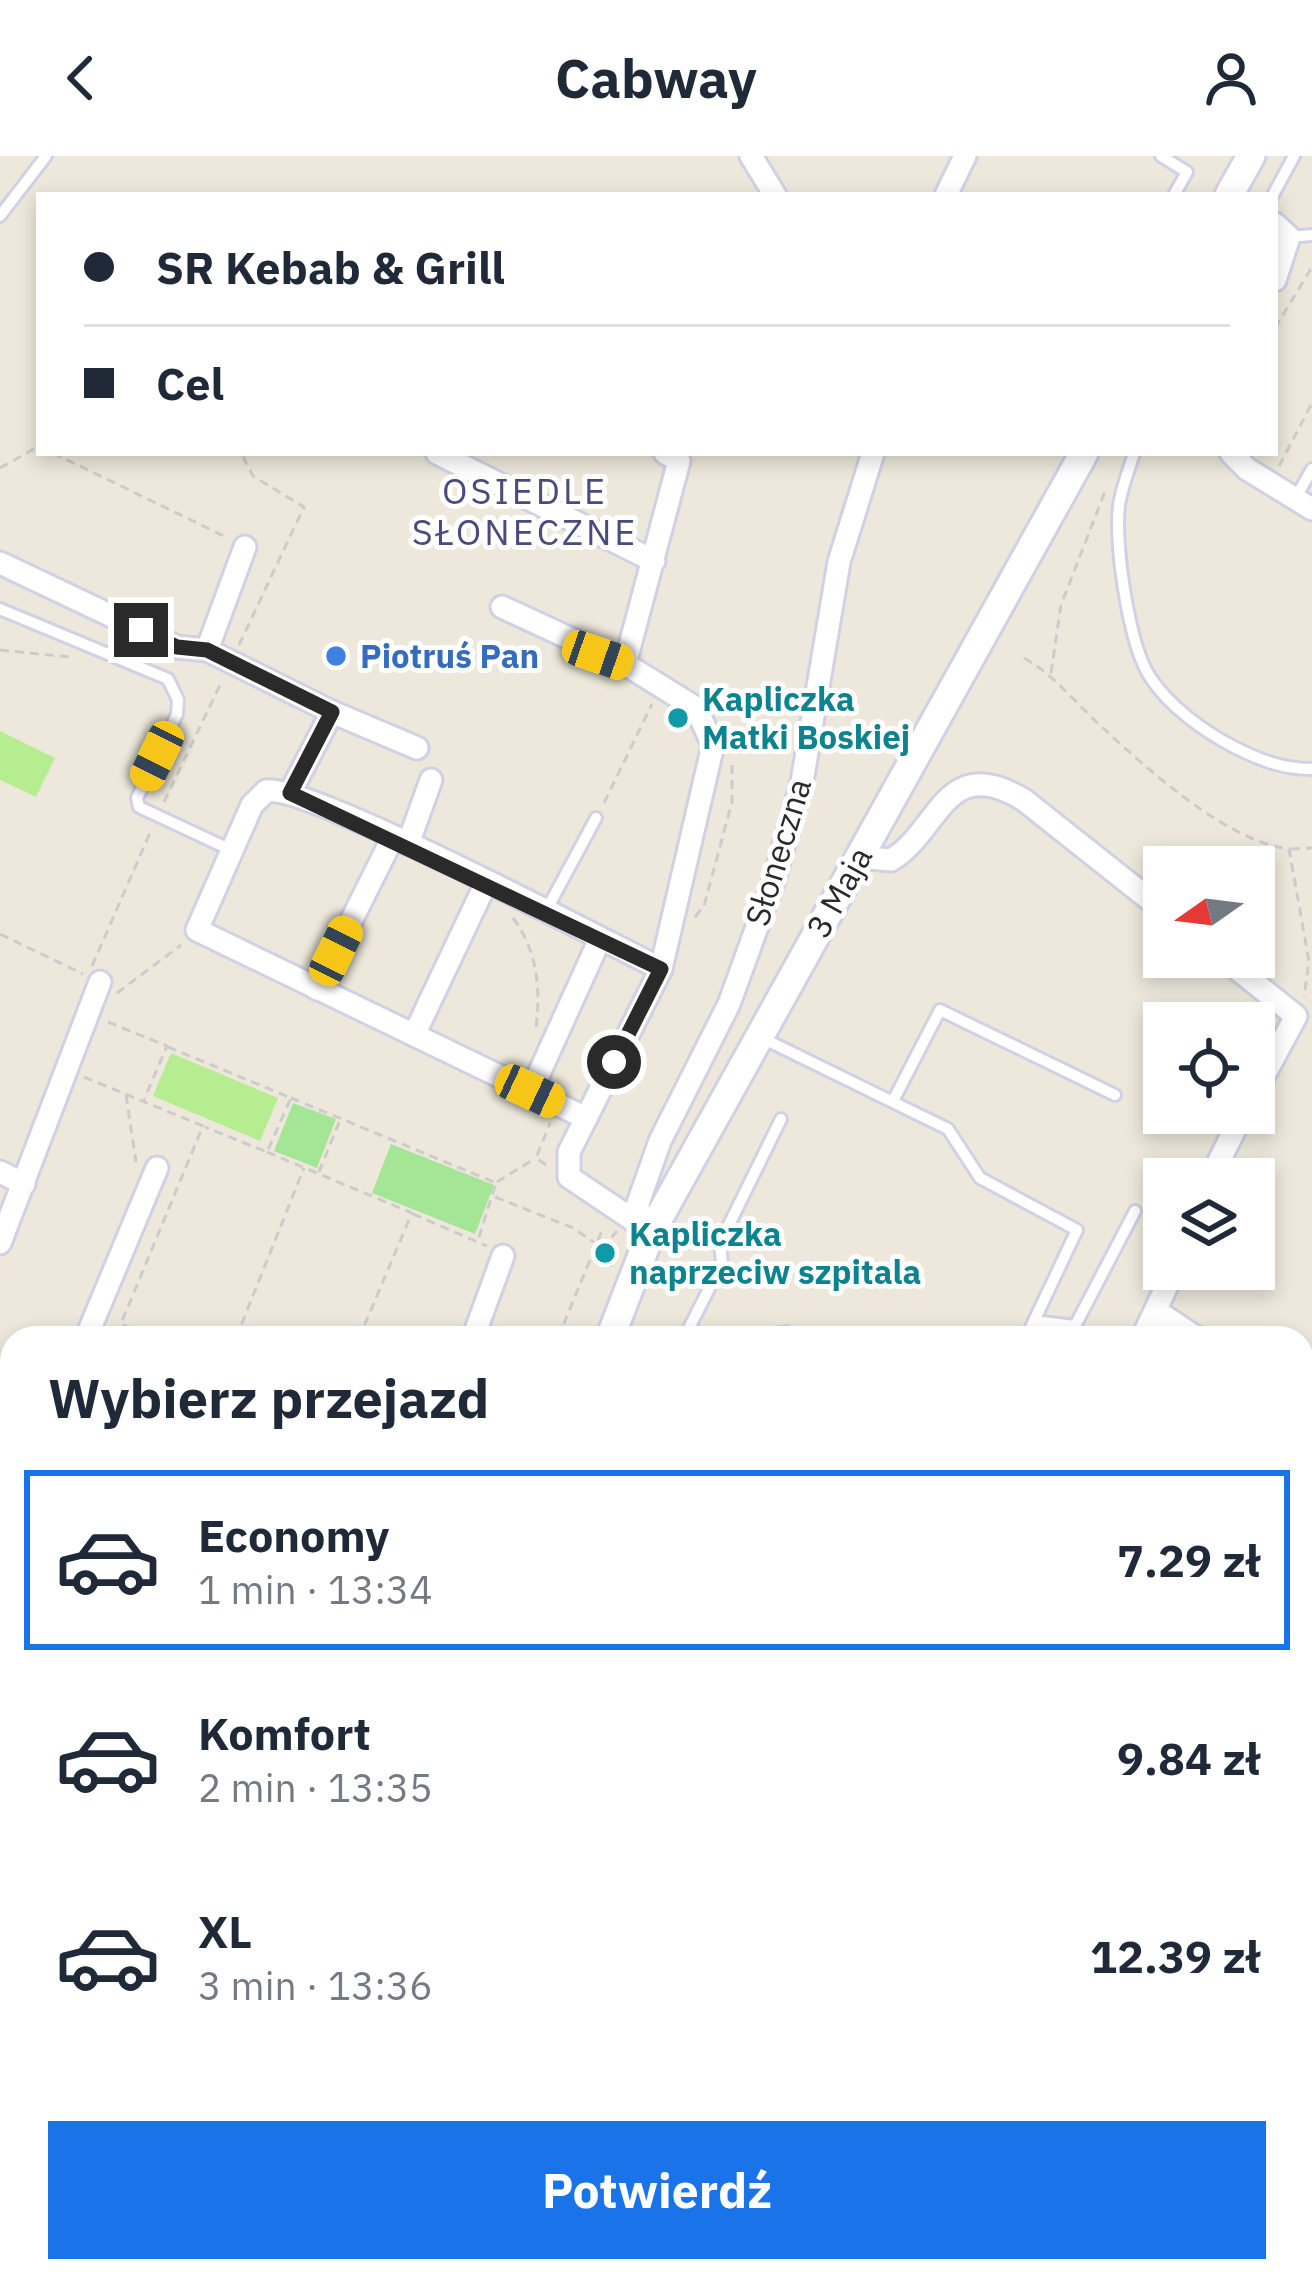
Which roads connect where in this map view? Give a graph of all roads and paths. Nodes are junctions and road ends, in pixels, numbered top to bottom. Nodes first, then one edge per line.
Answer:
1 (46, 156) edge
2 (751, 156) edge
3 (965, 156) edge
4 (1161, 156) edge
5 (1251, 156) edge
6 (1294, 156) edge
7 (773, 192) edge
8 (947, 192) edge
9 (1176, 192) edge
10 (1232, 192) edge
11 (1275, 192) edge
12 (0, 217) edge
13 (1292, 232) edge
14 (1310, 271) edge
15 (1278, 272) edge
16 (1278, 323) edge
17 (1312, 403) edge
18 (36, 448) edge
19 (59, 456) edge
20 (243, 456) edge
21 (443, 456) edge
22 (670, 456) edge
23 (871, 456) edge
24 (1082, 456) edge
25 (1133, 456) edge
26 (1236, 456) edge
27 (0, 467) edge
28 (1312, 469) edge
29 (1128, 475) junction
30 (1269, 483) junction
31 (1304, 504) edge
32 (245, 547) joint
33 (654, 561) junction
34 (0, 563) edge
35 (502, 607) dead end
36 (0, 609) edge
37 (0, 650) edge
38 (207, 650) junction
39 (79, 657) dead end
40 (1024, 658) dead end
41 (230, 663) junction
42 (626, 664) junction
43 (1051, 674) junction
44 (661, 686) junction
45 (332, 712) junction
46 (417, 748) dead end
47 (731, 749) dead end
48 (1312, 769) edge
49 (430, 780) dead end
50 (290, 793) junction
51 (596, 818) joint
52 (401, 841) junction
53 (1312, 848) edge
54 (1289, 849) junction
55 (232, 850) junction
56 (858, 856) junction
57 (492, 886) junction
58 (1143, 894) edge
59 (545, 912) junction
60 (694, 919) dead end
61 (197, 930) junction
62 (0, 934) edge
63 (601, 939) junction
64 (661, 969) junction
65 (74, 970) junction
66 (95, 972) junction
67 (1252, 978) edge
68 (317, 989) junction
69 (1304, 1014) edge
70 (102, 1019) dead end
71 (414, 1036) junction
72 (535, 1036) dead end
73 (759, 1036) junction
74 (167, 1046) junction
75 (1275, 1060) edge
76 (77, 1075) dead end
77 (530, 1091) junction
78 (126, 1093) junction
79 (1115, 1095) dead end
80 (291, 1098) junction
81 (893, 1101) junction
82 (340, 1118) junction
83 (586, 1118) junction
84 (781, 1118) dead end
85 (203, 1126) dead end
86 (267, 1152) junction
87 (536, 1158) dead end
88 (304, 1168) junction
89 (0, 1172) edge
90 (319, 1174) junction
91 (154, 1175) joint
92 (496, 1183) junction
93 (24, 1184) junction
94 (495, 1197) junction
95 (1135, 1211) dead end
96 (412, 1213) junction
97 (603, 1228) dead end
98 (650, 1232) junction
99 (0, 1243) edge
100 (596, 1243) junction
101 (503, 1256) dead end
102 (1166, 1290) edge
103 (1158, 1312) junction
104 (1034, 1321) junction
105 (121, 1324) dead end
106 (91, 1326) edge
107 (126, 1326) edge
108 (241, 1326) edge
109 (364, 1326) edge
110 (477, 1326) edge
111 (563, 1326) edge
112 (615, 1326) edge
113 (690, 1326) edge
114 (1032, 1326) edge
115 (1149, 1326) edge
116 (1179, 1326) edge

1 - 12 lane
2 - 7 street
3 - 8 street
4 - 9 lane
5 - 10 street
6 - 11 lane
13 - 15 street
14 - 16 path
17 - 30 path
18 - 27 path
19 - 32 path
20 - 41 path
21 - 33 street
22 - 33 street
23 - 98 street, Słoneczna
24 - 56 street, 3 Maja
25 - 29 lane
26 - 30 street
28 - 31 lane
29 - 43 path
29 - 48 lane
30 - 31 street
32 - 38 street
33 - 42 street
34 - 38 street
35 - 42 street
36 - 55 lane
37 - 39 path
38 - 41 street
40 - 43 path
41 - 45 street
42 - 44 street
43 - 54 path
44 - 51 path
44 - 64 street
45 - 46 street
45 - 50 street
47 - 60 path
49 - 52 street
50 - 52 street
50 - 55 street
51 - 59 lane
52 - 57 street
52 - 68 street
53 - 54 path
54 - 69 path
55 - 61 street
56 - 58 street
56 - 73 street, 3 Maja
57 - 59 street
57 - 71 street
57 - 72 path
59 - 63 street
61 - 66 path
61 - 68 street
62 - 65 path
63 - 64 street
63 - 77 street
64 - 83 street
65 - 66 path
65 - 66 path
66 - 93 street
67 - 69 street
68 - 71 street
69 - 75 street
70 - 74 path
71 - 77 street
73 - 81 lane
73 - 98 street, 3 Maja
74 - 78 path
74 - 80 path
76 - 78 path
77 - 83 street
78 - 91 path
79 - 81 lane
80 - 82 path
80 - 86 path
81 - 104 lane
82 - 90 path
82 - 92 path
83 - 98 street
84 - 113 lane
85 - 86 path
86 - 88 path
87 - 92 path
88 - 90 path
88 - 108 path
89 - 93 street
90 - 96 path
91 - 106 street
92 - 94 path
93 - 99 street
94 - 96 path
94 - 100 path
95 - 104 lane
96 - 109 path
97 - 100 path
98 - 112 street, 3 Maja
100 - 111 path
101 - 110 street
102 - 103 street
103 - 115 street
103 - 116 street
104 - 114 lane
105 - 107 path

